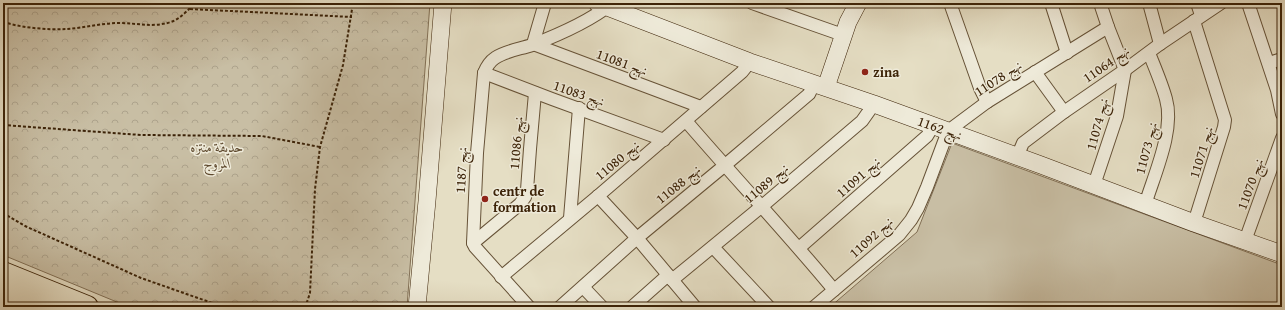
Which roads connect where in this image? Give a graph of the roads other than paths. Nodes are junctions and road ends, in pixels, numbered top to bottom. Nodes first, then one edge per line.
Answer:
1 (443, 3) edge
2 (545, 3) edge
3 (752, 3) edge
4 (858, 3) edge
5 (950, 3) edge
6 (1051, 3) edge
7 (1100, 3) edge
8 (1149, 3) edge
9 (1197, 3) edge
10 (1221, 3) edge
11 (1248, 3) edge
12 (606, 4) edge
13 (1198, 18) junction
14 (1108, 27) junction
15 (843, 35) junction
16 (533, 44) junction
17 (1160, 44) junction
18 (1067, 53) junction
19 (1149, 53) junction
20 (1282, 59) edge
21 (750, 62) junction
22 (1269, 63) junction
23 (1125, 70) junction
24 (1035, 72) junction
25 (484, 73) junction
26 (820, 86) junction
27 (535, 93) junction
28 (987, 102) junction
29 (874, 104) junction
30 (701, 107) junction
31 (579, 108) junction
32 (1064, 112) junction
33 (1282, 114) edge
34 (686, 121) junction
35 (940, 129) junction
36 (1282, 138) edge
37 (664, 140) junction
38 (1017, 157) junction
39 (724, 166) junction
40 (1094, 185) junction
41 (598, 196) junction
42 (1145, 205) junction
43 (761, 207) junction
44 (570, 218) junction
45 (1194, 223) junction
46 (636, 238) junction
47 (1245, 241) junction
48 (473, 243) junction
49 (714, 247) junction
50 (800, 248) junction
51 (1282, 254) edge
52 (3, 273) edge
53 (501, 277) junction
54 (670, 277) junction
55 (583, 287) junction
56 (834, 290) junction
57 (3, 293) edge
58 (37, 307) edge
59 (88, 307) edge
60 (417, 307) edge
61 (529, 307) edge
62 (560, 307) edge
63 (602, 307) edge
64 (632, 307) edge
65 (695, 307) edge
66 (769, 307) edge
67 (814, 307) edge

1 - 60 street
2 - 16 street
3 - 15 street
4 - 15 street
5 - 28 street
6 - 18 street
7 - 14 street
8 - 17 street
9 - 13 street, نهج 11071
10 - 13 street, نهج 11064
11 - 22 street
12 - 16 street
12 - 21 street, نهج 1162
13 - 17 street, نهج 11064
13 - 45 street, نهج 11071
14 - 18 street, نهج 11078
14 - 23 street
15 - 26 street
16 - 25 street
16 - 30 street, نهج 11081
17 - 19 street, نهج 11064
18 - 24 street, نهج 11078
19 - 23 street, نهج 11064
19 - 42 street, نهج 11073
20 - 22 street
21 - 26 street, نهج 1162
21 - 30 street, نهج 11080
22 - 33 street
23 - 32 street, نهج 11064
23 - 40 street, نهج 11074
24 - 28 street, نهج 11078
24 - 32 street
25 - 27 street, نهج 11083
25 - 48 street, نهج 1187
26 - 29 street, نهج 1162
26 - 39 street, نهج 11088
27 - 31 street, نهج 11083
27 - 48 street, نهج 11086
28 - 35 street, نهج 11078
29 - 35 street, نهج 1162
29 - 43 street, نهج 11089
30 - 34 street, نهج 11080
31 - 37 street, نهج 11083
31 - 44 street
32 - 38 street, نهج 11064
34 - 37 street, نهج 11080
34 - 39 street
35 - 38 street, نهج 1162
35 - 50 street, نهج 11091
35 - 56 street, نهج 11092
36 - 47 street, نهج 11070
37 - 41 street, نهج 11080
38 - 40 street, نهج 1162
39 - 43 street
39 - 46 street, نهج 11088
40 - 42 street, نهج 1162
41 - 44 street, نهج 11080
41 - 46 street
42 - 45 street, نهج 1162
43 - 49 street, نهج 11089
43 - 50 street
44 - 53 street, نهج 11080
45 - 47 street, نهج 1162
46 - 54 street
46 - 55 street, نهج 11088
47 - 51 street, نهج 1162
48 - 53 street
49 - 54 street, نهج 11089
49 - 66 street
50 - 56 street
52 - 59 highway
53 - 61 street
54 - 64 street, نهج 11089
54 - 65 street
55 - 62 street, نهج 11088
55 - 63 street
56 - 67 street, نهج 11092
57 - 58 highway

